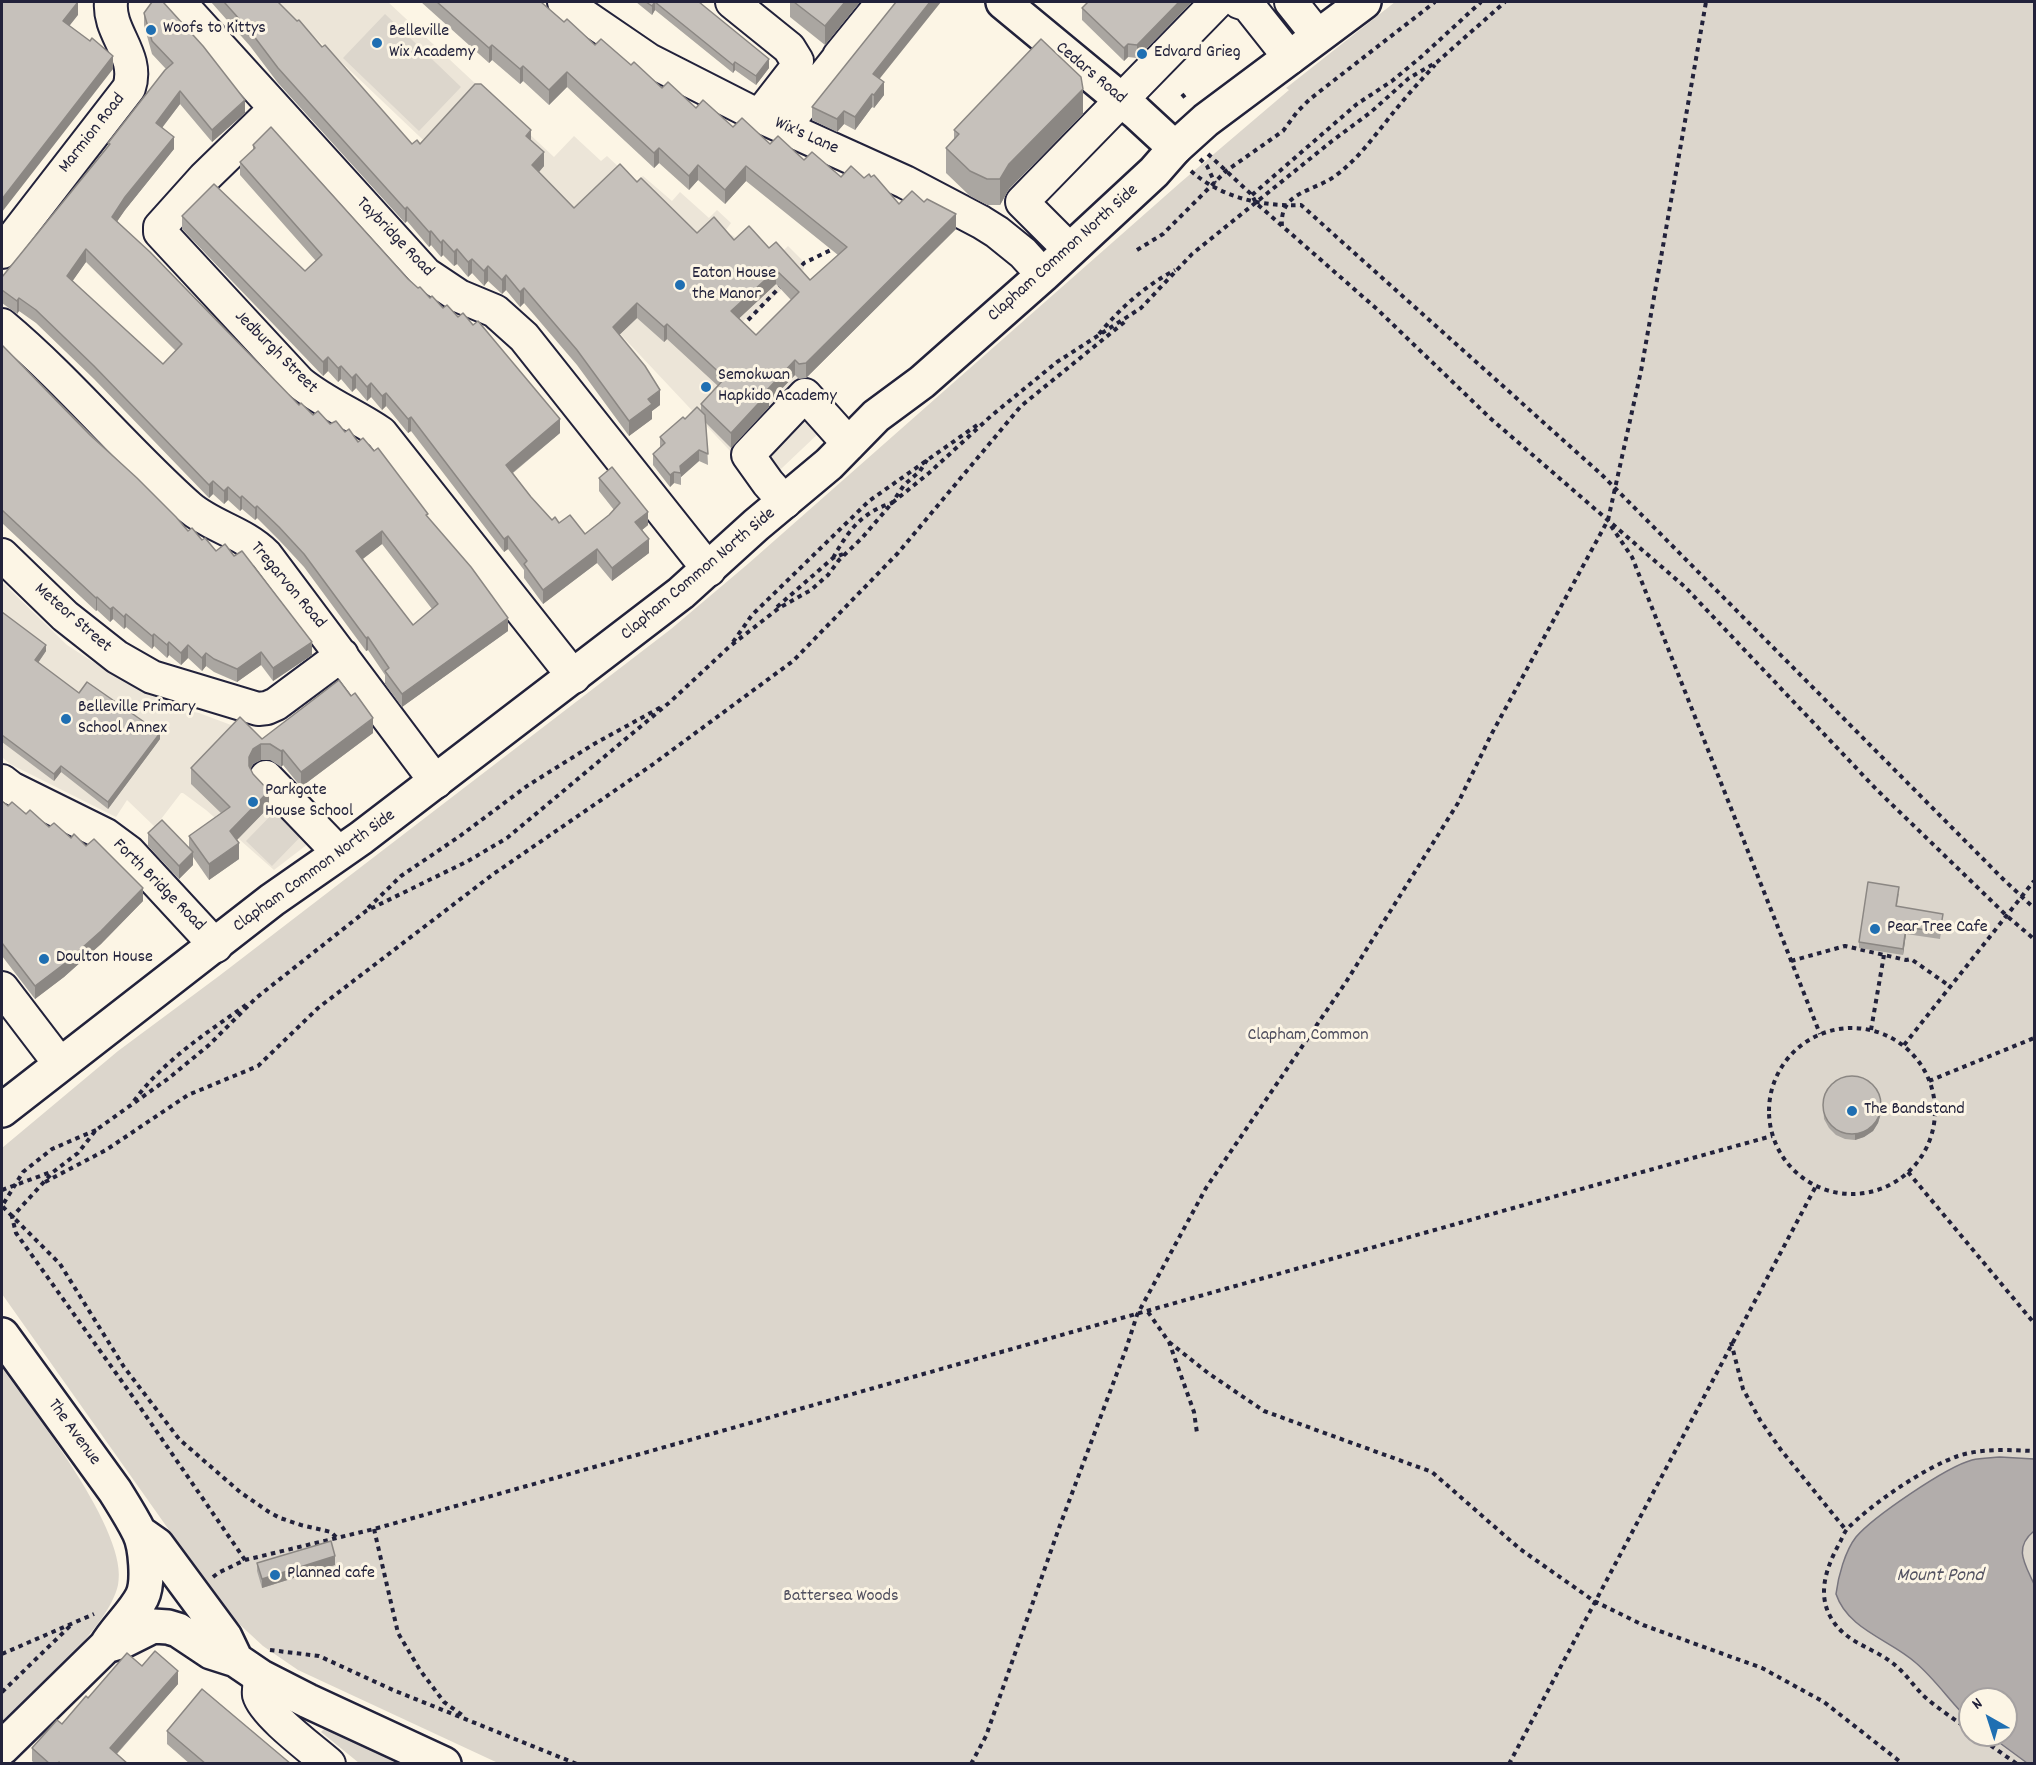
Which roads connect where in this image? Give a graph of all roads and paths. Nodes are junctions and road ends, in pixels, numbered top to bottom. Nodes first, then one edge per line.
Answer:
1 (111, 2) edge
2 (179, 2) edge
3 (564, 2) edge
4 (732, 2) edge
5 (883, 2) edge
6 (1003, 2) edge
7 (1217, 2) edge
8 (1239, 2) edge
9 (1291, 2) edge
10 (1364, 2) edge
11 (1435, 2) edge
12 (1481, 2) edge
13 (1505, 2) edge
14 (1706, 2) edge
15 (1318, 36) junction
16 (1290, 58) junction
17 (1437, 62) junction
18 (1182, 94) dead end
19 (1121, 100) junction
20 (1187, 100) dead end
21 (275, 110) junction
22 (773, 122) junction
23 (1175, 148) junction
24 (1208, 154) dead end
25 (1226, 171) junction
26 (1210, 186) junction
27 (1252, 195) junction
28 (1256, 203) junction
29 (1286, 206) junction
30 (1282, 226) junction
31 (841, 245) edge
32 (1070, 249) junction
33 (1137, 250) dead end
34 (2, 252) edge
35 (1178, 268) junction
36 (1043, 275) junction
37 (790, 277) edge
38 (783, 284) edge
39 (1141, 308) junction
40 (747, 320) dead end
41 (2, 325) edge
42 (1096, 336) junction
43 (990, 416) junction
44 (849, 444) junction
45 (928, 458) junction
46 (1615, 490) junction
47 (785, 502) junction
48 (892, 503) junction
49 (1608, 520) junction
50 (846, 553) junction
51 (2, 555) edge
52 (833, 558) junction
53 (709, 570) junction
54 (768, 616) junction
55 (729, 647) junction
56 (342, 655) junction
57 (574, 677) junction
58 (670, 702) junction
59 (266, 777) dead end
60 (2, 781) edge
61 (435, 782) junction
62 (339, 853) junction
63 (2034, 880) edge
64 (2022, 896) junction
65 (2034, 908) edge
66 (366, 911) junction
67 (2007, 916) junction
68 (2034, 939) edge
69 (216, 946) junction
70 (1884, 955) junction
71 (1791, 961) junction
72 (1951, 987) junction
73 (2, 988) edge
74 (256, 998) junction
75 (1872, 1030) junction
76 (1820, 1034) junction
77 (2034, 1038) edge
78 (1904, 1045) junction
79 (60, 1065) junction
80 (1929, 1081) junction
81 (132, 1105) junction
82 (2, 1110) edge
83 (96, 1130) junction
84 (1772, 1136) junction
85 (53, 1172) junction
86 (1908, 1172) junction
87 (42, 1184) junction
88 (14, 1185) junction
89 (1816, 1186) junction
90 (2, 1190) edge
91 (2, 1206) edge
92 (12, 1217) junction
93 (1149, 1312) junction
94 (1137, 1315) junction
95 (2034, 1323) edge
96 (2, 1335) edge
97 (1168, 1342) junction
98 (1731, 1342) junction
99 (1197, 1433) dead end
100 (2034, 1451) edge
101 (374, 1529) junction
102 (1846, 1530) junction
103 (140, 1533) junction
104 (338, 1539) junction
105 (245, 1560) junction
106 (210, 1580) dead end
107 (1594, 1601) junction
108 (99, 1612) dead end
109 (72, 1624) junction
110 (106, 1646) junction
111 (2, 1654) edge
112 (254, 1663) junction
113 (2, 1692) edge
114 (469, 1720) junction
115 (1958, 1722) edge
116 (1993, 1747) edge
117 (2, 1748) edge
118 (329, 1764) edge
119 (444, 1764) edge
120 (577, 1764) edge
121 (971, 1764) edge
122 (1509, 1764) edge
123 (1903, 1764) edge
124 (2017, 1764) edge

1 - 34 street, Marmion Road
2 - 21 street, Taybridge Road
3 - 22 street, Wix's Lane
4 - 22 street
5 - 22 street
6 - 19 main road, Cedars Road
7 - 19 street
8 - 16 street
9 - 15 street
10 - 15 main road, Clapham Common North Side
11 - 25 path
12 - 27 path
13 - 17 path
14 - 46 path
15 - 16 main road, Clapham Common North Side
16 - 23 main road, Clapham Common North Side
17 - 28 path
17 - 29 path
18 - 20 path
19 - 23 main road, Cedars Road
19 - 32 street
21 - 53 street, Taybridge Road
21 - 57 street, Jedburgh Street
22 - 36 street, Wix's Lane
23 - 26 path
23 - 32 main road, Clapham Common North Side
24 - 25 path
25 - 26 path
25 - 27 path
26 - 28 path
26 - 33 path
27 - 28 path
28 - 29 path
28 - 30 path
28 - 35 path
29 - 30 path
29 - 46 path
30 - 49 path
31 - 37 path
32 - 36 main road, Clapham Common North Side
35 - 39 path
35 - 42 path
36 - 44 main road, Clapham Common North Side
38 - 40 path
39 - 42 path
39 - 87 path
41 - 56 street, Tregarvon Road
42 - 43 path
43 - 45 path
43 - 48 path
44 - 47 main road, Clapham Common North Side
44 - 47 street
45 - 48 path
45 - 55 path
46 - 49 path
46 - 64 path
47 - 53 main road, Clapham Common North Side
48 - 50 path
48 - 52 path
49 - 67 path
49 - 71 path
49 - 94 path
50 - 52 path
50 - 54 path
51 - 56 street, Meteor Street
52 - 54 path
53 - 57 main road, Clapham Common North Side
54 - 55 path
55 - 58 path
56 - 61 street, Tregarvon Road
57 - 61 main road, Clapham Common North Side
58 - 66 path
58 - 66 path
59 - 62 street
60 - 69 street, Forth Bridge Road
61 - 62 main road, Clapham Common North Side
62 - 69 main road, Clapham Common North Side
63 - 64 path
64 - 65 path
64 - 67 path
66 - 74 path
67 - 68 path
67 - 72 path
69 - 79 main road, Clapham Common North Side
70 - 71 path
70 - 72 path
70 - 75 path
71 - 76 path
72 - 78 path
73 - 79 street
74 - 81 path
74 - 81 path
75 - 76 path
75 - 78 path
76 - 84 path
77 - 80 path
78 - 80 path
79 - 82 main road, Clapham Common North Side
80 - 86 path
81 - 83 path
83 - 85 path
83 - 88 path
84 - 89 path
84 - 93 path
85 - 87 path
85 - 88 path
86 - 89 path
86 - 95 path
87 - 92 path
88 - 90 path
88 - 91 path
89 - 98 path
91 - 92 path
92 - 104 path
92 - 105 path
93 - 94 path
93 - 97 path
94 - 101 path
94 - 121 path
96 - 103 main road, The Avenue
97 - 99 path
97 - 107 path
98 - 102 path
98 - 107 path
100 - 102 path
101 - 104 path
101 - 114 path
102 - 115 path
103 - 110 main road
103 - 112 main road
104 - 105 path
105 - 106 path
107 - 122 path
107 - 123 path
108 - 109 path
109 - 111 path
109 - 113 path
110 - 112 main road
110 - 117 main road
112 - 114 path
112 - 118 street
112 - 119 main road
114 - 120 path
116 - 124 path

